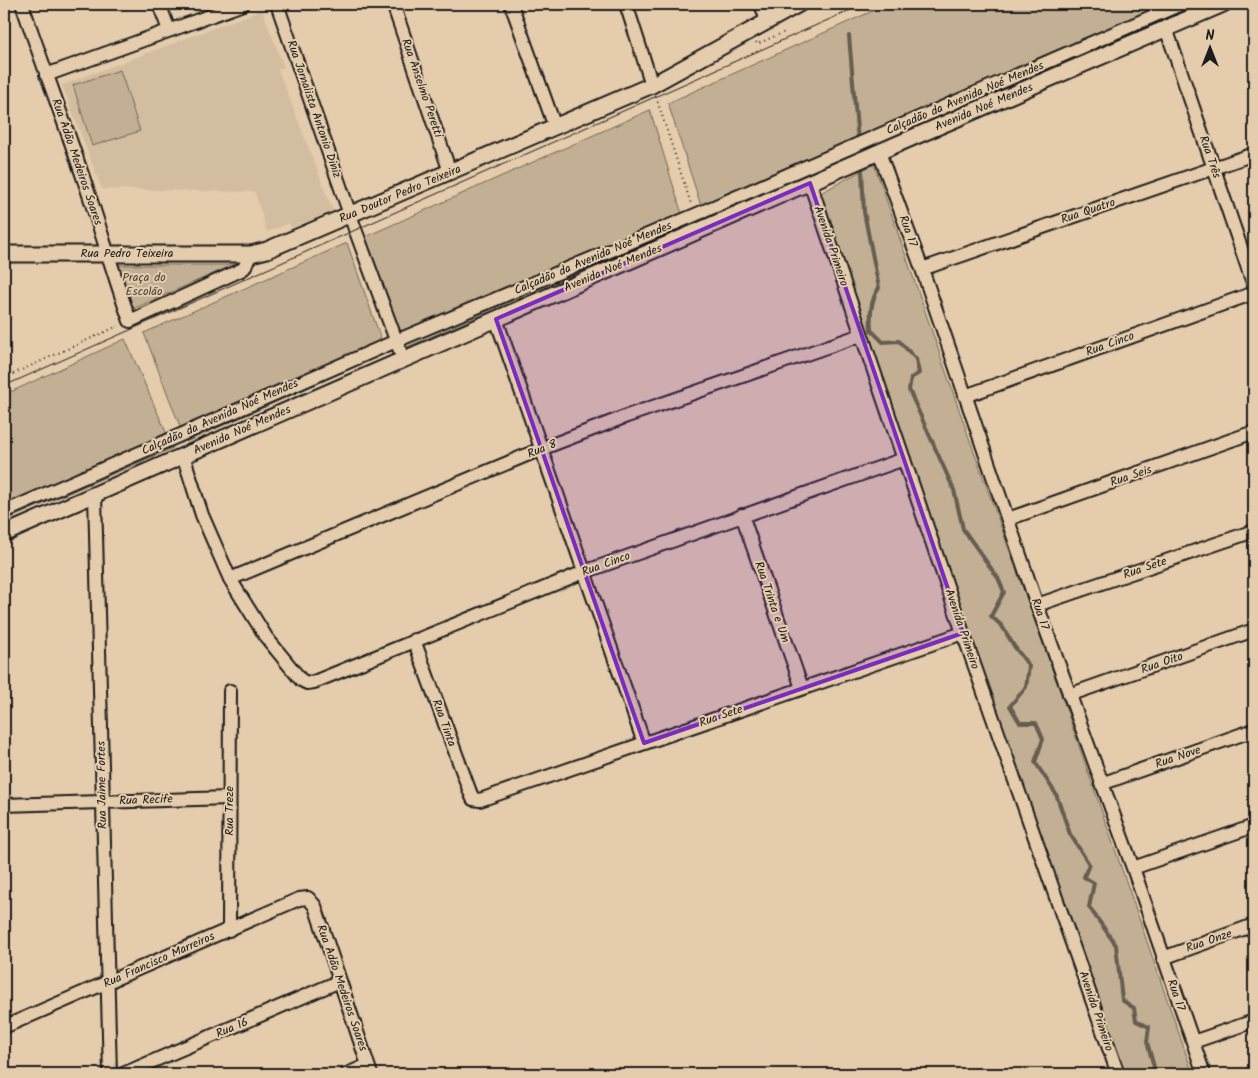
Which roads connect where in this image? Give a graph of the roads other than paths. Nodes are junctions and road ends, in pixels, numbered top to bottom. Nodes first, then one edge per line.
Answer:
1 (22, 4) edge
2 (159, 4) edge
3 (243, 4) edge
4 (277, 4) edge
5 (393, 4) edge
6 (511, 4) edge
7 (626, 4) edge
8 (761, 4) edge
9 (799, 4) edge
10 (1181, 4) edge
11 (1223, 4) edge
12 (767, 21) junction
13 (1166, 28) junction
14 (169, 30) junction
15 (46, 75) junction
16 (652, 85) junction
17 (555, 127) junction
18 (879, 152) junction
19 (1254, 154) edge
20 (1214, 168) junction
21 (450, 172) junction
22 (810, 183) junction
23 (350, 215) junction
24 (108, 253) junction
25 (4, 254) edge
26 (251, 254) junction
27 (922, 268) junction
28 (1254, 286) edge
29 (1254, 293) edge
30 (496, 319) junction
31 (861, 335) junction
32 (396, 341) junction
33 (403, 359) junction
34 (965, 396) junction
35 (1254, 432) edge
36 (541, 449) junction
37 (183, 455) junction
38 (904, 458) junction
39 (95, 496) junction
40 (4, 512) edge
41 (742, 515) junction
42 (1008, 519) junction
43 (1254, 531) edge
44 (4, 534) edge
45 (584, 572) junction
46 (230, 579) junction
47 (1037, 605) junction
48 (1254, 630) edge
49 (963, 633) junction
50 (414, 640) junction
51 (802, 688) junction
52 (230, 691) dead end
53 (1069, 695) junction
54 (1254, 730) edge
55 (644, 743) junction
56 (1101, 784) junction
57 (229, 798) junction
58 (480, 800) joint
59 (102, 802) junction
60 (4, 805) edge
61 (1254, 826) edge
62 (1133, 868) junction
63 (313, 903) joint
64 (1254, 925) edge
65 (229, 930) junction
66 (1163, 958) junction
67 (340, 981) junction
68 (107, 983) junction
69 (1254, 1021) edge
70 (4, 1027) edge
71 (1192, 1042) junction
72 (370, 1070) edge
73 (110, 1074) edge
74 (123, 1074) edge
75 (347, 1074) edge
76 (1118, 1074) edge
77 (1204, 1074) edge

1 - 15 street, Rua Adão Medeiros Soares
2 - 14 street
3 - 14 street
4 - 23 street, Rua Jornalista Antonio Diniz
5 - 21 street, Rua Anselmo Peretti
6 - 17 street
7 - 16 street
8 - 12 street
9 - 12 main road, Rua Doutor Pedro Teixeira
10 - 32 street, Calçadão da Avenida Noé Mendes
11 - 13 main road, Avenida Noé Mendes
12 - 16 main road, Rua Doutor Pedro Teixeira
13 - 18 main road, Avenida Noé Mendes
13 - 20 street, Rua Três
14 - 15 street
15 - 24 street, Rua Adão Medeiros Soares
16 - 17 main road, Rua Doutor Pedro Teixeira
17 - 21 main road, Rua Doutor Pedro Teixeira
18 - 22 main road, Avenida Noé Mendes
18 - 27 street, Rua 17
19 - 20 street, Rua Quatro
20 - 27 street, Rua Quatro
20 - 28 street, Rua Três
21 - 23 main road, Rua Doutor Pedro Teixeira
22 - 30 main road, Avenida Noé Mendes
22 - 31 street, Avenida Primeiro
23 - 26 main road, Rua Doutor Pedro Teixeira
23 - 32 street, Rua Jornalista Antonio Diniz
24 - 25 main road, Rua Pedro Teixeira
24 - 26 main road, Rua Pedro Teixeira
24 - 26 street, Rua Adão Medeiros Soares
27 - 34 street, Rua 17
29 - 34 street, Rua Cinco
30 - 33 main road, Avenida Noé Mendes
30 - 36 street
31 - 36 street, Rua 8
31 - 38 street, Avenida Primeiro
32 - 33 street, Rua Jornalista Antonio Diniz
32 - 40 street, Calçadão da Avenida Noé Mendes
33 - 37 main road, Avenida Noé Mendes
34 - 42 street, Rua 17
35 - 42 street, Rua Seis
36 - 45 street
36 - 46 street, Rua 8
37 - 39 main road, Avenida Noé Mendes
37 - 46 street
38 - 41 street, Rua Cinco
38 - 49 street, Avenida Primeiro
39 - 44 main road, Avenida Noé Mendes
39 - 59 street, Rua Jaime Fortes
41 - 45 street, Rua Cinco
41 - 51 street, Rua Trinta e Um
42 - 47 street, Rua 17
43 - 47 street, Rua Sete
45 - 50 street, Rua Cinco
45 - 55 street
46 - 50 street, Rua Cinco
47 - 53 street, Rua 17
48 - 53 street, Rua Oito
49 - 51 street, Rua Sete
49 - 76 street, Avenida Primeiro
50 - 58 street, Rua Tinta
51 - 55 street, Rua Sete
52 - 57 street, Rua Treze
53 - 56 street, Rua 17
54 - 56 street, Rua Nove
55 - 58 street, Rua Sete
56 - 62 street, Rua 17
57 - 59 street, Rua Recife
57 - 65 street, Rua Treze
59 - 60 street, Rua Recife
59 - 68 street, Rua Jaime Fortes
61 - 62 street
62 - 66 street, Rua 17
63 - 65 street, Rua Francisco Marreiros
63 - 67 street, Rua Adão Medeiros Soares
64 - 66 street, Rua Onze
65 - 68 street, Rua Francisco Marreiros
66 - 71 street, Rua 17
67 - 72 street, Rua Adão Medeiros Soares
67 - 74 street, Rua 16
68 - 70 street, Rua Francisco Marreiros
68 - 73 street, Rua Jaime Fortes
69 - 71 street
71 - 77 street, Rua 17
72 - 75 street

